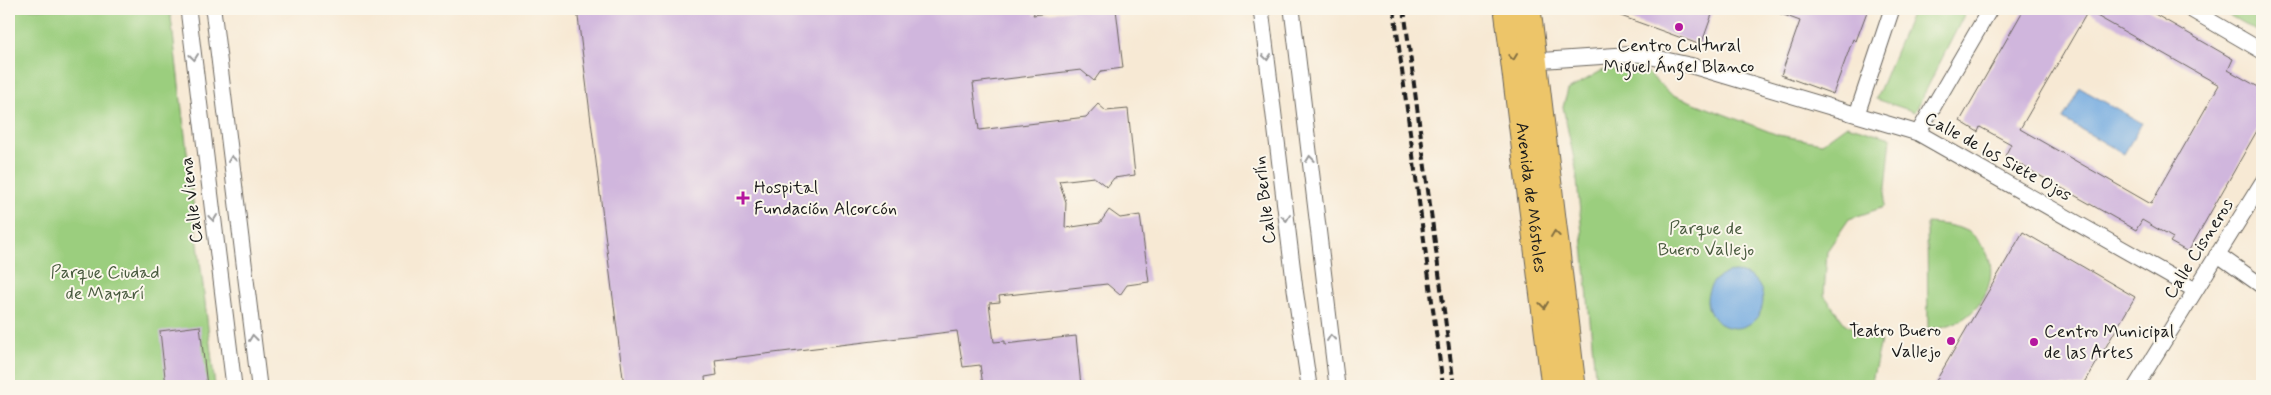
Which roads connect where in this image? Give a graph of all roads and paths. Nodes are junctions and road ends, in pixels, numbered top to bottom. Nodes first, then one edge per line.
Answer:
1 (188, 9) edge
2 (213, 9) edge
3 (1261, 9) edge
4 (1292, 9) edge
5 (1506, 9) edge
6 (1528, 9) edge
7 (1892, 9) edge
8 (1990, 9) edge
9 (2190, 9) edge
10 (2262, 51) edge
11 (1534, 61) junction
12 (1857, 114) junction
13 (1918, 133) junction
14 (2262, 183) edge
15 (2217, 254) junction
16 (2262, 286) edge
17 (2195, 290) junction
18 (234, 386) edge
19 (259, 386) edge
20 (1309, 386) edge
21 (1337, 386) edge
22 (1554, 386) edge
23 (1573, 386) edge
24 (2136, 386) edge

1 -> 18 street, Calle Viena
19 -> 2 street
3 -> 20 street, Calle Berlín
21 -> 4 street
5 -> 22 main road, Avenida de Móstoles
6 - 11 main road, Avenida de Móstoles
7 - 12 street
8 - 13 street
9 - 10 street
11 - 12 street, Calle de los Siete Ojos
23 -> 11 main road, Avenida de Móstoles
12 - 13 street, Calle de los Siete Ojos
13 - 17 street, Calle de los Siete Ojos
14 - 15 street, Calle Cisneros
15 - 16 street
15 - 17 street, Calle Cisneros
17 - 24 street, Calle Cisneros

